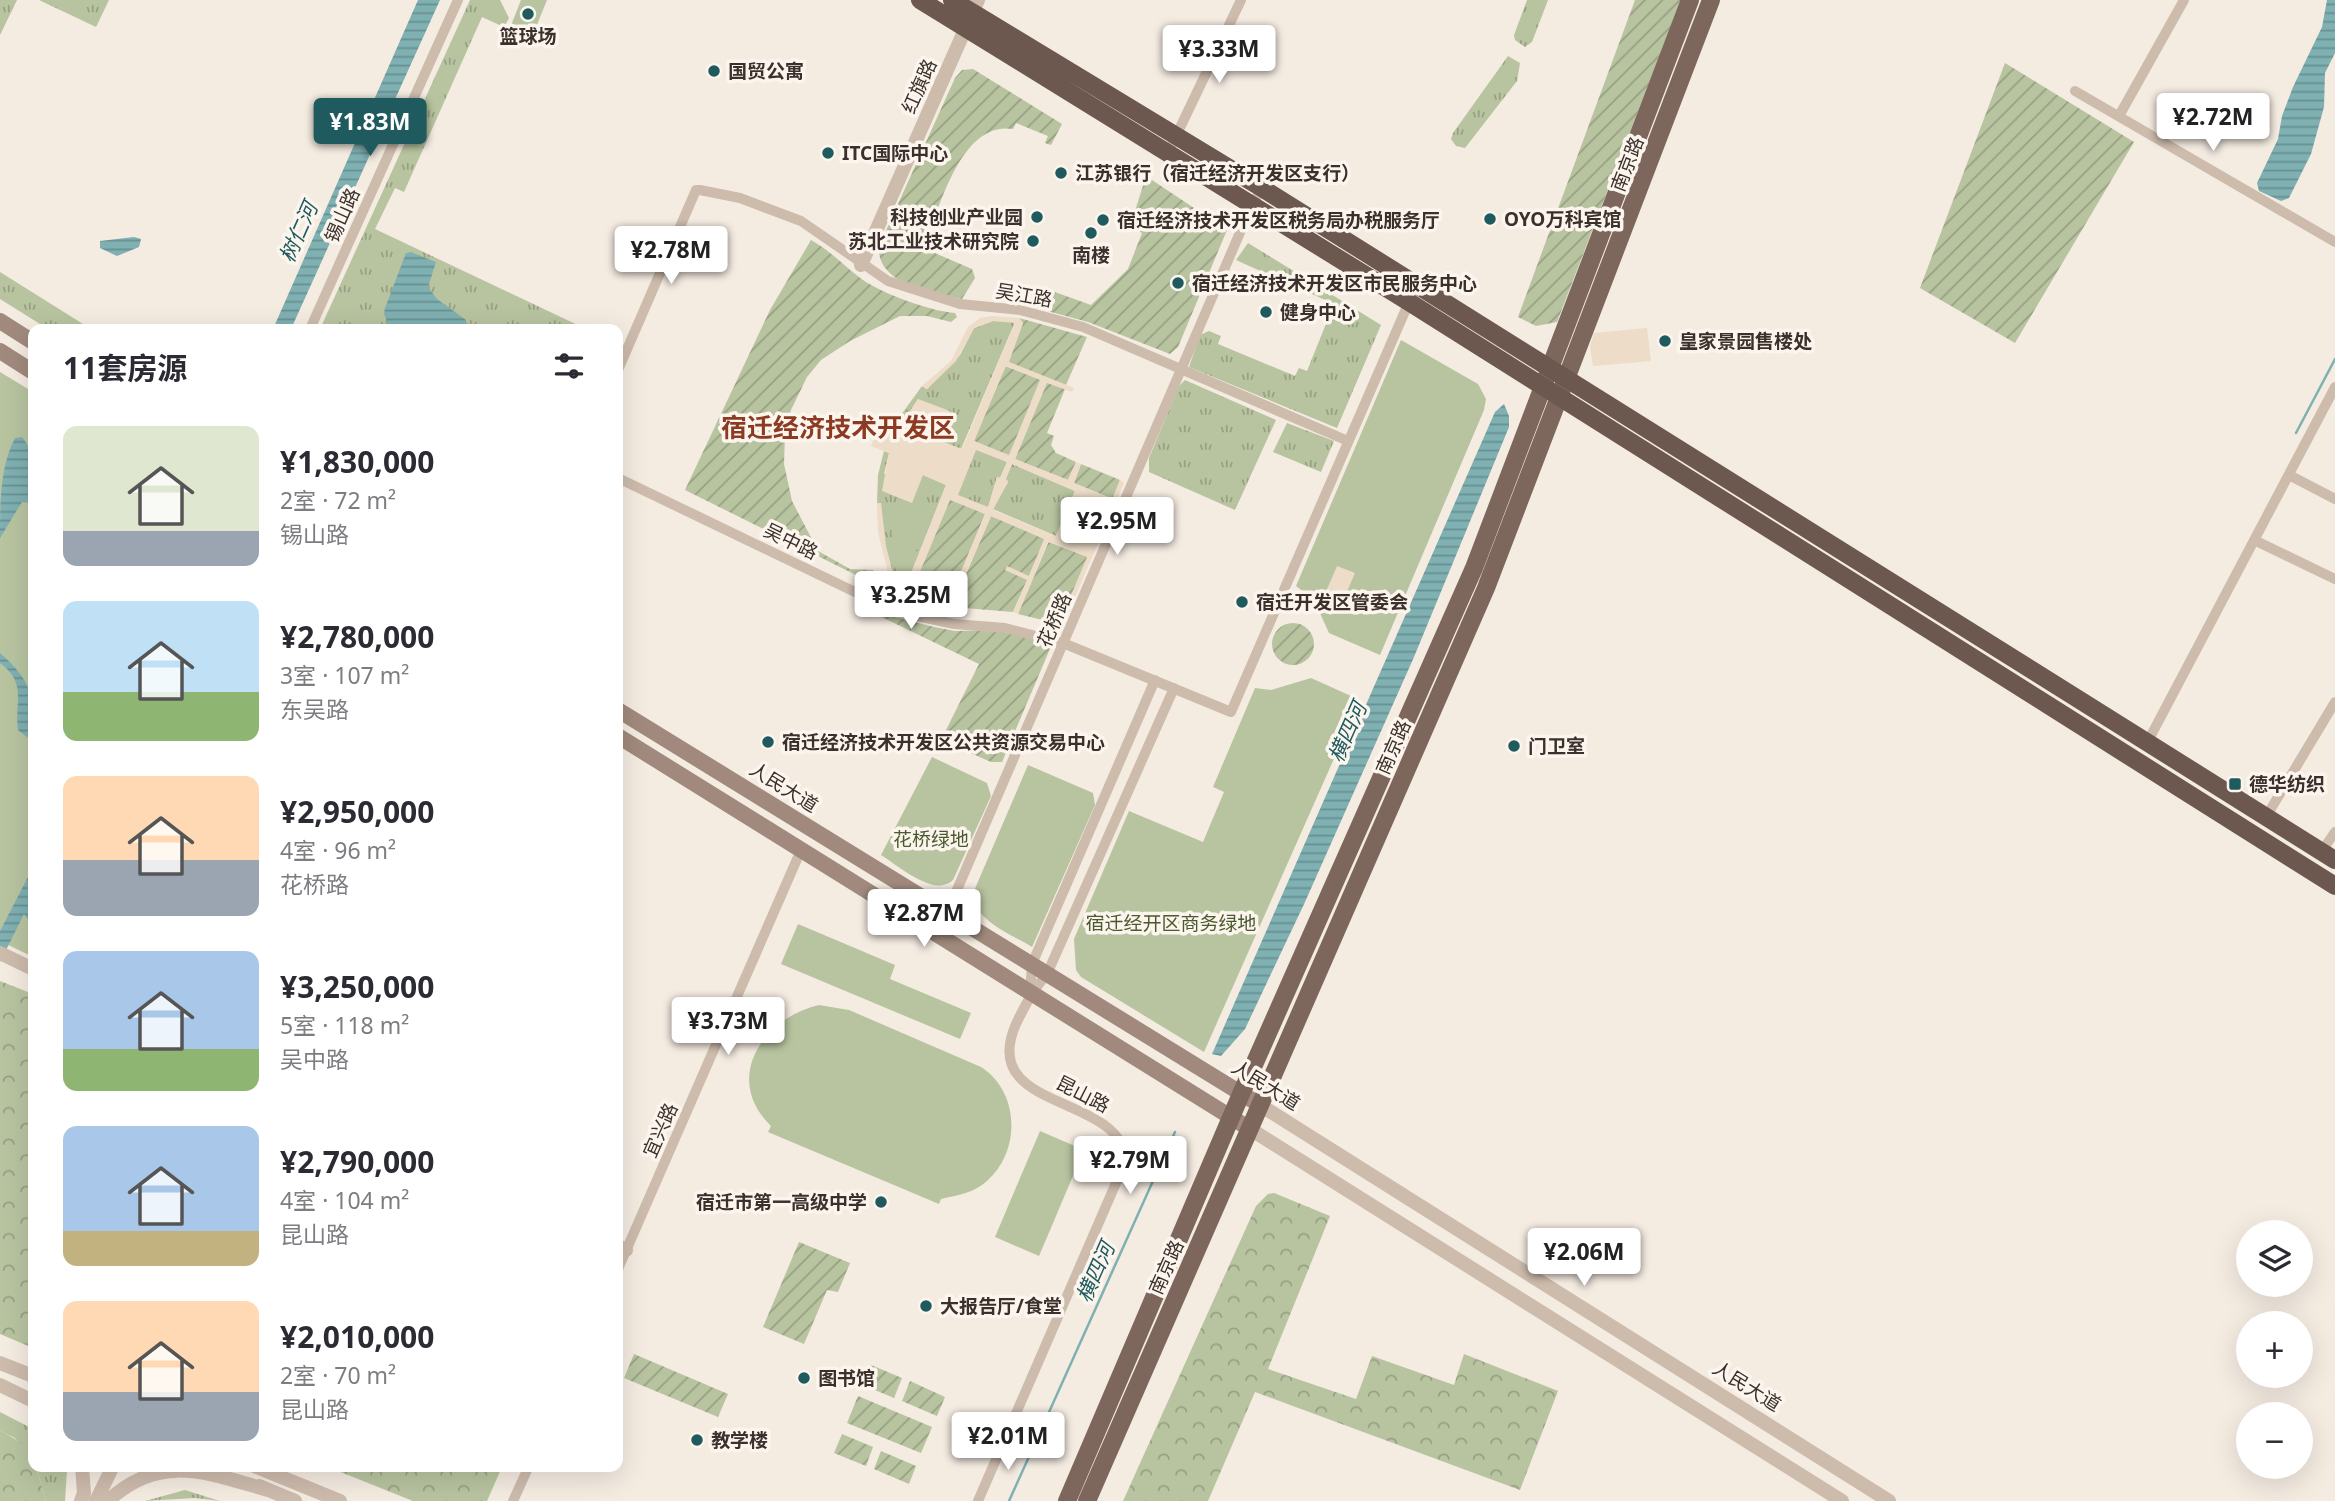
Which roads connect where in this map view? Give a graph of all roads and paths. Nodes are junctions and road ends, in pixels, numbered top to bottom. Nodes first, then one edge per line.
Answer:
1 (458, 0) edge
2 (465, 0) edge
3 (920, 0) edge
4 (952, 0) edge
5 (1241, 0) edge
6 (1690, 0) edge
7 (1711, 0) edge
8 (2184, 0) edge
9 (972, 14) edge
10 (2075, 91) dead end
11 (2119, 117) junction
12 (1177, 139) junction
13 (1167, 155) junction
14 (1262, 188) junction
15 (1251, 207) junction
16 (2334, 240) edge
17 (861, 265) junction
18 (1409, 302) junction
19 (0, 321) edge
20 (312, 324) edge
21 (318, 324) edge
22 (28, 339) edge
23 (0, 351) edge
24 (623, 358) edge
25 (28, 369) edge
26 (1551, 369) junction
27 (1181, 370) junction
28 (1566, 380) junction
29 (2335, 387) edge
30 (1544, 388) junction
31 (1559, 399) junction
32 (1348, 441) junction
33 (2289, 475) junction
34 (623, 480) edge
35 (2335, 499) edge
36 (2254, 540) junction
37 (2335, 579) edge
38 (1063, 643) junction
39 (1155, 680) junction
40 (1174, 688) junction
41 (2335, 702) edge
42 (623, 713) edge
43 (623, 739) edge
44 (2147, 743) junction
45 (2266, 817) junction
46 (2335, 832) edge
47 (801, 850) junction
48 (2329, 856) edge
49 (2335, 886) edge
50 (947, 913) junction
51 (4, 955) edge
52 (1032, 964) junction
53 (28, 967) edge
54 (1047, 974) junction
55 (1030, 993) junction
56 (1241, 1094) junction
57 (1260, 1105) junction
58 (1231, 1118) junction
59 (1250, 1129) junction
60 (623, 1246) edge
61 (0, 1363) edge
62 (28, 1373) edge
63 (0, 1383) edge
64 (28, 1392) edge
65 (28, 1398) edge
66 (82, 1472) edge
67 (100, 1472) edge
68 (110, 1472) edge
69 (171, 1472) edge
70 (195, 1472) edge
71 (227, 1472) edge
72 (269, 1472) edge
73 (525, 1472) edge
74 (268, 1490) junction
75 (81, 1501) edge
76 (86, 1501) edge
77 (96, 1501) edge
78 (108, 1501) edge
79 (295, 1501) edge
80 (340, 1501) edge
81 (513, 1501) edge
82 (978, 1501) edge
83 (1067, 1501) edge
84 (1087, 1501) edge
85 (1842, 1501) edge
86 (1889, 1501) edge

1 - 20 street, 锡山路
2 - 21 street, 锡山路
3 - 9 highway
4 - 9 highway
5 - 12 street
6 - 26 main road, 南京路
7 - 28 main road, 南京路
8 - 11 street
9 - 12 highway
9 - 13 highway
9 - 17 street, 红旗路
10 - 11 street
11 - 16 street
12 - 13 street
12 - 14 highway
13 - 15 highway
14 - 15 street, 花桥路
14 - 26 highway
15 - 18 highway
15 - 27 street, 花桥路
17 - 24 street, 吴江路
17 - 27 street, 吴江路
18 - 30 highway
18 - 32 street
19 - 22 main road
23 - 25 main road
26 - 28 highway
26 - 30 main road, 南京路
27 - 32 street, 吴江路
27 - 38 street, 花桥路
28 - 31 main road, 南京路
28 - 44 highway
29 - 33 street
30 - 31 highway
30 - 56 main road, 南京路
31 - 49 highway
31 - 57 main road, 南京路
32 - 40 street, 吴中路
33 - 35 street
33 - 36 street
34 - 38 street, 吴中路
36 - 37 street
36 - 44 street
38 - 39 street, 吴中路
38 - 50 street, 花桥路
39 - 40 street, 吴中路
39 - 52 street
40 - 54 street
41 - 45 street
42 - 50 main road, 人民大道
43 - 47 main road
44 - 45 highway
45 - 48 highway
46 - 48 street
47 - 55 main road
47 - 60 street, 宜兴路
50 - 52 main road, 人民大道
51 - 53 street
52 - 54 main road, 人民大道
52 - 55 street
54 - 55 street
54 - 56 main road, 人民大道
55 - 58 main road
55 - 82 street, 昆山路
56 - 57 main road, 人民大道
56 - 58 main road, 南京路
57 - 59 main road, 南京路
57 - 86 street, 人民大道
58 - 59 main road
58 - 83 main road, 南京路
59 - 84 main road, 南京路
59 - 85 street
61 - 62 street
63 - 64 street
63 - 65 street
66 - 75 street
67 - 76 street
68 - 77 street
69 - 78 street
70 - 74 street
71 - 74 street
72 - 80 street
73 - 81 street
74 - 79 street

